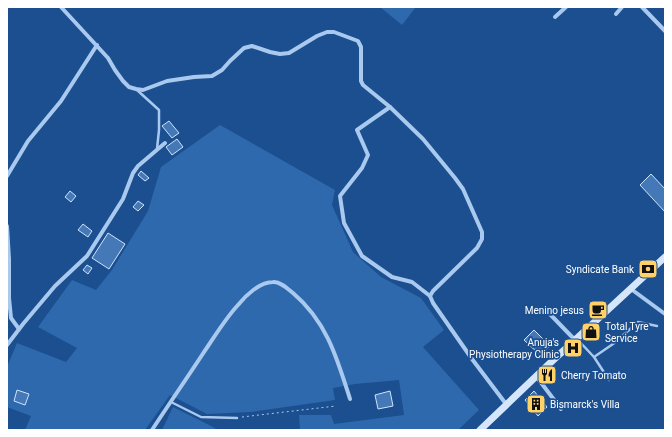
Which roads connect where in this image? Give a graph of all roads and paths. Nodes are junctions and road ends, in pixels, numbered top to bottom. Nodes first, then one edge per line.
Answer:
1 (61, 7) edge
2 (566, 7) edge
3 (622, 7) edge
4 (642, 7) edge
5 (616, 14) dead end
6 (555, 17) dead end
7 (665, 31) edge
8 (97, 44) junction
9 (136, 89) junction
10 (390, 107) junction
11 (165, 143) dead end
12 (157, 149) junction
13 (7, 176) edge
14 (7, 226) edge
15 (665, 257) edge
16 (631, 289) junction
17 (430, 296) junction
18 (545, 309) dead end
19 (665, 314) edge
20 (657, 326) dead end
21 (19, 329) junction
22 (576, 339) junction
23 (7, 345) edge
24 (594, 357) junction
25 (536, 376) junction
26 (609, 380) dead end
27 (350, 399) dead end
28 (170, 402) junction
29 (506, 404) junction
30 (336, 406) dead end
31 (561, 409) dead end
32 (237, 418) joint
33 (152, 430) edge
34 (480, 430) edge

1 - 8 street
2 - 6 street
3 - 5 street
4 - 7 street
8 - 9 street
8 - 13 street
9 - 10 street
9 - 12 lane
10 - 17 street
10 - 17 street
11 - 12 street
12 - 21 street
14 - 21 street
15 - 16 main road
16 - 19 street
16 - 22 main road
17 - 29 street
18 - 22 street
20 - 24 lane
21 - 23 street
22 - 24 lane
22 - 25 main road
24 - 26 lane
25 - 29 main road
25 - 31 street
27 - 28 street
28 - 32 lane
28 - 33 street
29 - 34 main road
30 - 32 path

